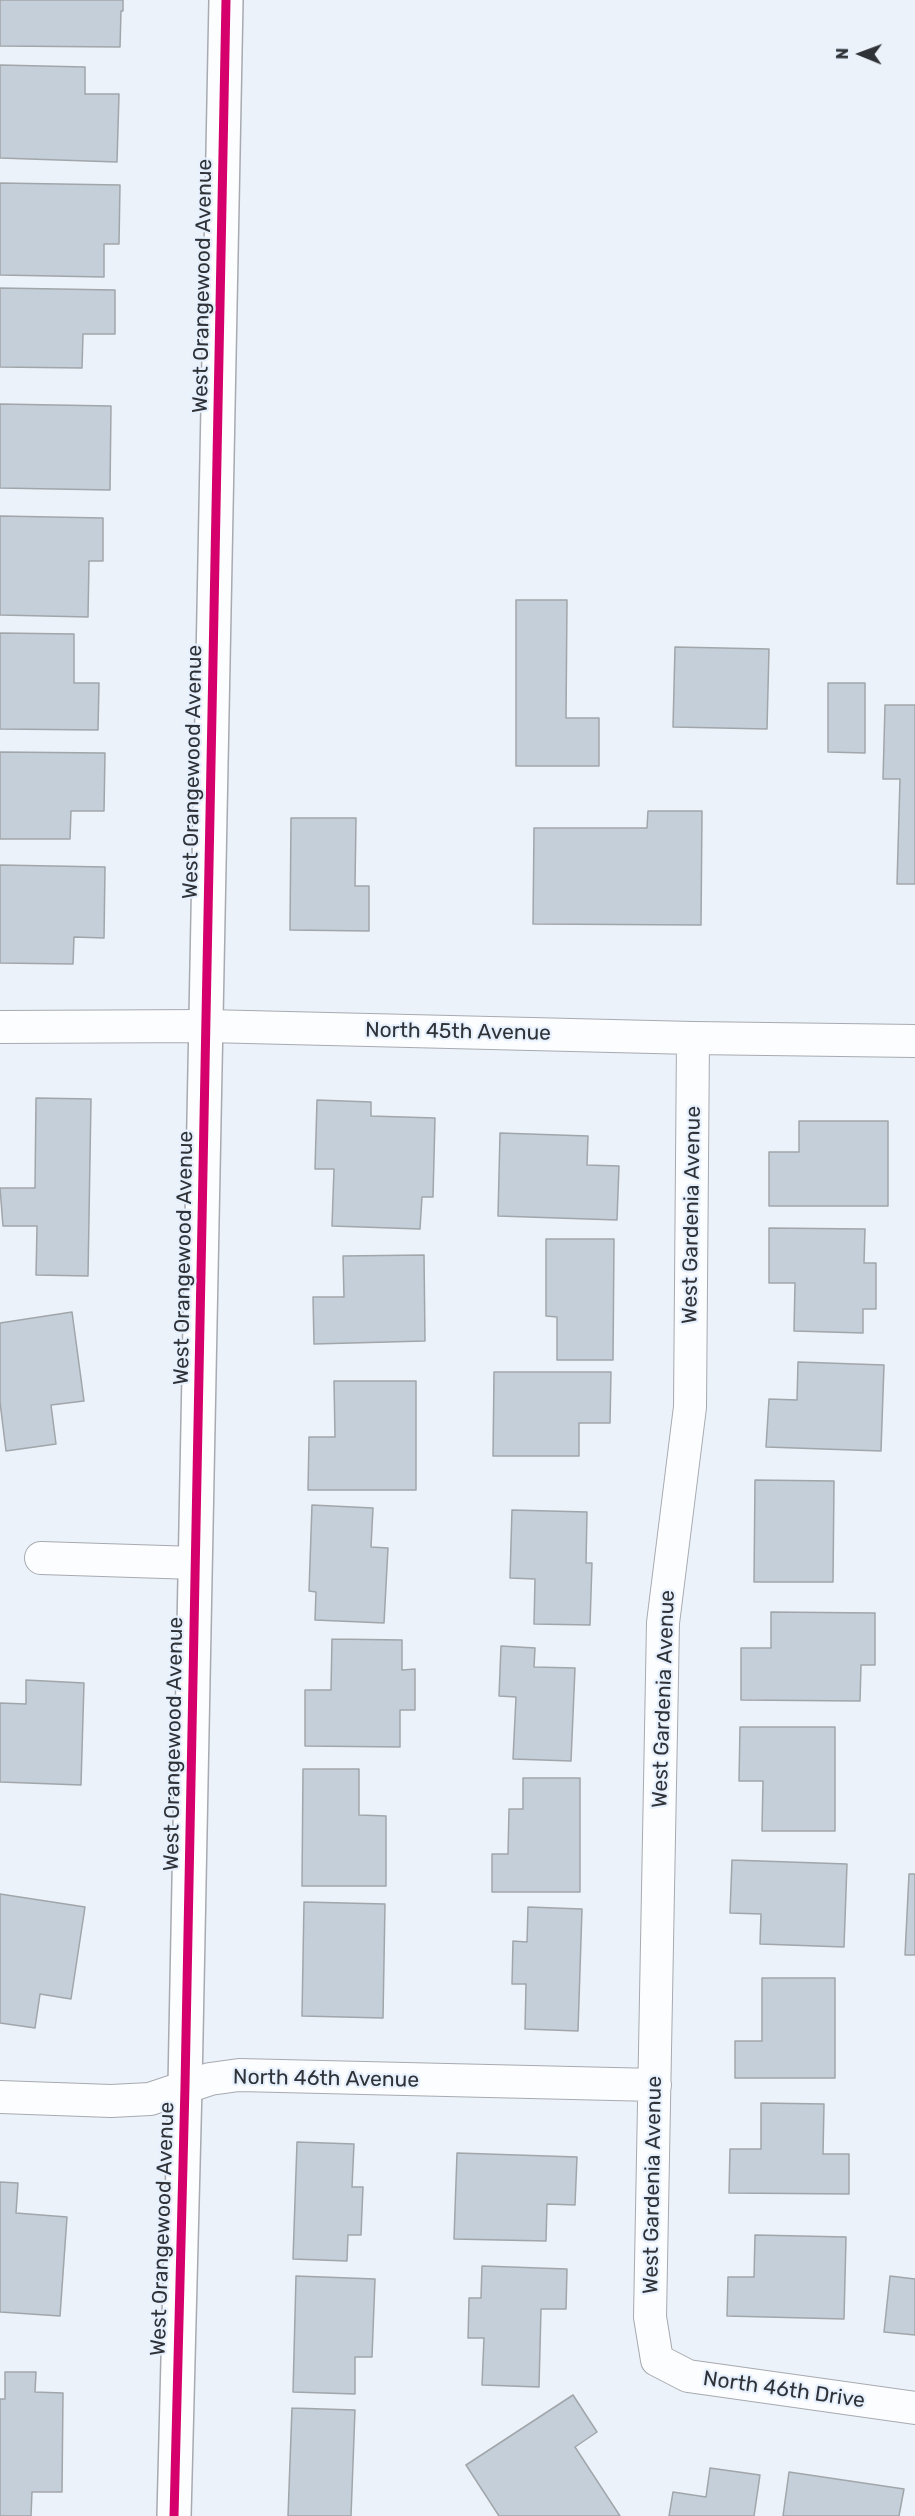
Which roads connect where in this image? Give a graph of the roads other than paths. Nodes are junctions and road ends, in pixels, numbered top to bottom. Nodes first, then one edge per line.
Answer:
1 (226, 0) edge
2 (207, 1026) junction
3 (0, 1027) edge
4 (693, 1038) junction
5 (915, 1041) edge
6 (41, 1558) dead end
7 (195, 1563) junction
8 (655, 2085) junction
9 (185, 2086) junction
10 (0, 2097) edge
11 (657, 2360) joint
12 (915, 2408) edge
13 (174, 2516) edge

1 - 2 street, West Orangewood Avenue
2 - 3 street, North 45th Avenue
2 - 4 street, North 45th Avenue
2 - 7 street, West Orangewood Avenue
4 - 5 street, North 45th Avenue
4 - 8 street, West Gardenia Avenue
6 - 7 street
7 - 9 street, West Orangewood Avenue
8 - 9 street, North 46th Avenue
8 - 11 street, West Gardenia Avenue
9 - 10 street, North 46th Avenue
9 - 13 street, West Orangewood Avenue
11 - 12 street, North 46th Drive

